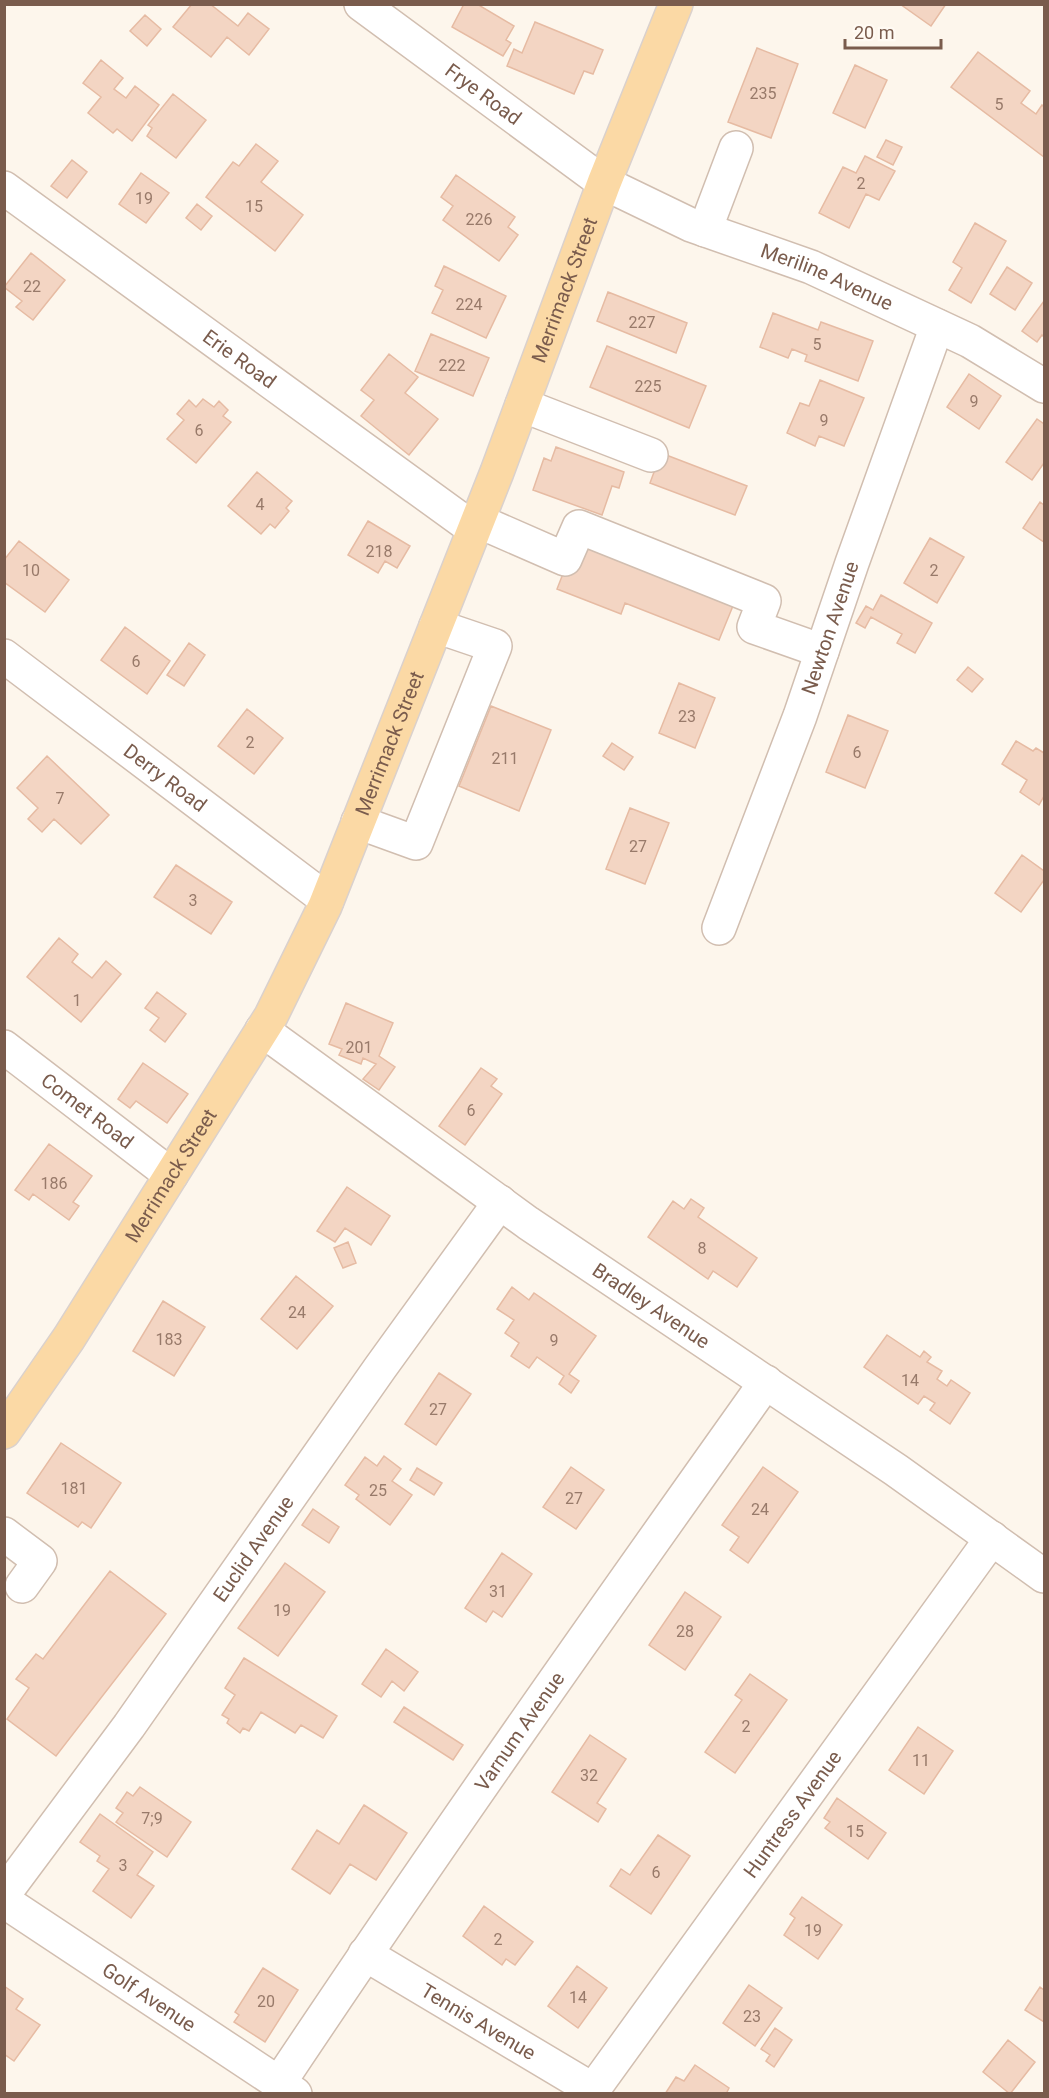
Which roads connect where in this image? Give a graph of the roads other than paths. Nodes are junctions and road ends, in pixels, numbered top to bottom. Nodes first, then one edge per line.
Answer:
1 (361, 4) edge
2 (676, 4) edge
3 (736, 148) dead end
4 (604, 183) junction
5 (4, 188) edge
6 (705, 230) junction
7 (937, 326) junction
8 (1044, 386) edge
9 (522, 405) junction
10 (651, 455) dead end
11 (476, 525) junction
12 (436, 626) junction
13 (822, 651) junction
14 (4, 656) edge
15 (358, 822) junction
16 (327, 900) junction
17 (719, 928) dead end
18 (262, 1029) junction
19 (4, 1047) edge
20 (171, 1175) junction
21 (500, 1202) junction
22 (766, 1382) junction
23 (4, 1432) edge
24 (4, 1534) edge
25 (992, 1538) junction
26 (1044, 1576) edge
27 (21, 1586) dead end
28 (4, 1894) edge
29 (4, 1901) edge
30 (364, 1954) junction
31 (287, 2088) edge
32 (593, 2090) joint

1 - 4 street, Frye Road
2 - 4 main road, Merrimack Street
3 - 6 street
4 - 6 street, Meriline Avenue
4 - 9 main road, Merrimack Street
5 - 11 street, Erie Road
6 - 7 street, Meriline Avenue
7 - 8 street, Meriline Avenue
7 - 13 street, Newton Avenue
9 - 10 street
9 - 11 main road, Merrimack Street
11 - 12 main road, Merrimack Street
11 - 13 street, Erie Road
12 - 15 main road, Merrimack Street
12 - 15 street
13 - 17 street, Newton Avenue
14 - 16 street, Derry Road
15 - 16 main road, Merrimack Street
16 - 18 main road, Merrimack Street
18 - 20 main road, Merrimack Street
18 - 21 street, Bradley Avenue
19 - 20 street, Comet Road
20 - 23 main road, Merrimack Street
21 - 22 street, Bradley Avenue
21 - 28 street, Euclid Avenue
22 - 25 street, Bradley Avenue
22 - 30 street, Varnum Avenue
24 - 27 street
25 - 26 street, Bradley Avenue
25 - 32 street, Huntress Avenue
29 - 31 street, Golf Avenue
30 - 31 street, Varnum Avenue
30 - 32 street, Tennis Avenue

